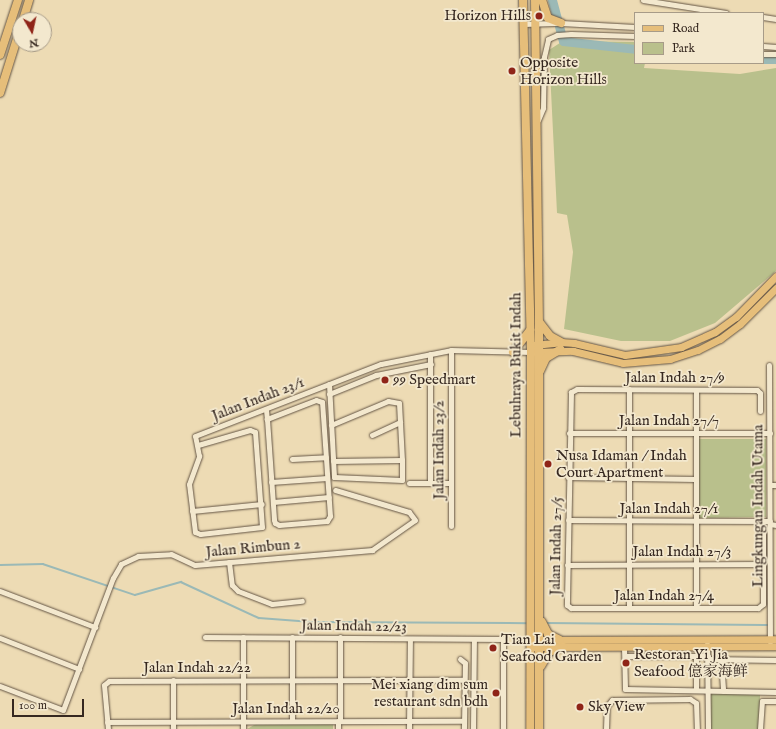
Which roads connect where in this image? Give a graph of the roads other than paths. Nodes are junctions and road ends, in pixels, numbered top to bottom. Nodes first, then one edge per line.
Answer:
1 (18, 0) edge
2 (29, 0) edge
3 (522, 0) edge
4 (535, 0) edge
5 (542, 0) edge
6 (643, 0) edge
7 (25, 12) edge
8 (720, 12) edge
9 (764, 17) edge
10 (776, 19) edge
11 (536, 23) junction
12 (561, 23) junction
13 (524, 24) junction
14 (634, 27) edge
15 (634, 36) edge
16 (764, 46) edge
17 (776, 47) edge
18 (13, 52) edge
19 (0, 54) edge
20 (764, 54) edge
21 (776, 54) edge
22 (0, 93) edge
23 (536, 123) junction
24 (776, 276) edge
25 (776, 288) edge
26 (539, 323) junction
27 (530, 330) junction
28 (560, 345) junction
29 (535, 349) junction
30 (451, 350) junction
31 (513, 352) junction
32 (430, 354) junction
33 (431, 364) junction
34 (769, 365) dead end
35 (538, 373) junction
36 (329, 384) junction
37 (629, 389) junction
38 (696, 390) junction
39 (570, 392) joint
40 (329, 394) junction
41 (266, 410) junction
42 (760, 411) dead end
43 (267, 419) junction
44 (400, 422) junction
45 (331, 425) junction
46 (569, 433) junction
47 (629, 433) junction
48 (695, 433) junction
49 (770, 433) junction
50 (372, 435) dead end
51 (198, 446) junction
52 (326, 457) junction
53 (292, 458) dead end
54 (334, 460) junction
55 (402, 460) junction
56 (568, 477) junction
57 (327, 478) junction
58 (629, 478) junction
59 (696, 479) junction
60 (271, 482) junction
61 (409, 483) dead end
62 (430, 483) junction
63 (450, 483) junction
64 (770, 485) junction
65 (776, 485) edge
66 (335, 490) dead end
67 (329, 497) junction
68 (272, 502) junction
69 (262, 504) junction
70 (192, 511) junction
71 (568, 520) junction
72 (629, 521) junction
73 (696, 521) junction
74 (770, 523) junction
75 (776, 524) edge
76 (451, 526) dead end
77 (763, 530) dead end
78 (229, 562) junction
79 (696, 564) junction
80 (763, 564) junction
81 (567, 565) junction
82 (629, 565) junction
83 (0, 591) edge
84 (302, 602) dead end
85 (568, 605) joint
86 (629, 608) junction
87 (696, 608) junction
88 (95, 627) junction
89 (539, 630) junction
90 (205, 636) dead end
91 (243, 637) junction
92 (292, 637) junction
93 (340, 637) junction
94 (0, 638) edge
95 (410, 639) junction
96 (474, 639) junction
97 (707, 639) junction
98 (535, 643) junction
99 (562, 643) junction
100 (773, 643) edge
101 (624, 647) junction
102 (708, 647) junction
103 (624, 656) junction
104 (696, 656) junction
105 (708, 658) junction
106 (460, 659) dead end
107 (721, 660) junction
108 (776, 660) edge
109 (78, 669) junction
110 (539, 672) junction
111 (173, 680) junction
112 (243, 680) junction
113 (292, 680) junction
114 (340, 680) junction
115 (410, 680) junction
116 (464, 680) junction
117 (0, 686) edge
118 (696, 690) junction
119 (708, 690) junction
120 (723, 691) junction
121 (776, 692) edge
122 (776, 701) edge
123 (243, 721) junction
124 (292, 721) junction
125 (339, 721) junction
126 (410, 721) junction
127 (464, 721) junction
128 (107, 722) junction
129 (173, 722) junction
130 (108, 729) edge
131 (173, 729) edge
132 (243, 729) edge
133 (338, 729) edge
134 (410, 729) edge
135 (464, 729) edge
136 (473, 729) edge
137 (503, 729) edge
138 (530, 729) edge
139 (539, 729) edge
140 (606, 729) edge
141 (697, 729) edge
142 (708, 729) edge
143 (760, 729) edge

1 - 19 highway
2 - 7 highway
3 - 13 highway, Lebuhraya Bukit Indah
4 - 11 highway, Lebuhraya Bukit Indah
5 - 12 highway
6 - 8 street
9 - 10 street
11 - 12 street
11 - 13 street
11 - 23 highway, Lebuhraya Bukit Indah
12 - 14 street
13 - 27 highway, Lebuhraya Bukit Indah
15 - 23 street
16 - 17 street
18 - 22 highway
20 - 21 street
23 - 26 highway, Lebuhraya Bukit Indah
24 - 28 main road
25 - 28 main road
26 - 28 highway
26 - 29 highway, Lebuhraya Bukit Indah
27 - 29 highway, Lebuhraya Bukit Indah
27 - 31 highway
28 - 29 main road
28 - 35 highway
29 - 31 street, Jalan Indah 23/1
29 - 35 highway, Lebuhraya Bukit Indah
29 - 89 highway, Lebuhraya Bukit Indah
30 - 31 street, Jalan Indah 23/1
30 - 32 street, Jalan Indah 23/1
30 - 63 street, Jalan Indah 23/2
32 - 33 street
32 - 36 street, Jalan Indah 23/1
33 - 40 street
33 - 62 street
34 - 49 street, Lingkungan Indah Utama
35 - 89 highway, Lebuhraya Bukit Indah
36 - 40 street
36 - 41 street, Jalan Indah 23/1
37 - 38 street, Jalan Indah 27/9
37 - 39 street, Jalan Indah 27/9
37 - 47 street
38 - 42 street, Jalan Indah 27/9
38 - 48 street
39 - 46 street, Jalan Indah 27/5
40 - 45 street
41 - 43 street
41 - 51 street, Jalan Indah 23/1
43 - 52 street
43 - 60 street
44 - 45 street
44 - 50 street
44 - 55 street
45 - 54 street
46 - 47 street, Jalan Indah 27/7
46 - 56 street, Jalan Indah 27/5
47 - 48 street, Jalan Indah 27/7
47 - 58 street
48 - 49 street, Jalan Indah 27/7
48 - 59 street
49 - 64 street, Lingkungan Indah Utama
51 - 69 street
51 - 70 street
52 - 53 street
52 - 57 street
54 - 55 street
54 - 55 street
56 - 58 street
56 - 71 street, Jalan Indah 27/5
57 - 60 street
57 - 67 street
58 - 59 street
58 - 72 street
59 - 73 street
60 - 68 street
61 - 62 street
62 - 63 street
63 - 76 street, Jalan Indah 23/2
64 - 65 street
64 - 74 street, Lingkungan Indah Utama
66 - 78 street, Jalan Rimbun 2
67 - 68 street
67 - 68 street
69 - 70 street
69 - 70 street
71 - 72 street, Jalan Indah 27/1
71 - 81 street, Jalan Indah 27/5
72 - 73 street, Jalan Indah 27/1
72 - 82 street
73 - 74 street, Jalan Indah 27/1
73 - 79 street
74 - 75 street, Jalan Indah 27/1
74 - 100 street, Lingkungan Indah Utama
77 - 80 street
78 - 84 street
78 - 88 street, Jalan Rimbun 2
79 - 80 street, Jalan Indah 27/3
79 - 82 street, Jalan Indah 27/3
79 - 87 street
80 - 87 street, Jalan Indah 27/4
81 - 82 street, Jalan Indah 27/3
81 - 85 street, Jalan Indah 27/5
82 - 86 street
83 - 88 street
85 - 86 street, Jalan Indah 27/4
86 - 87 street, Jalan Indah 27/4
88 - 109 street, Jalan Rimbun 2
89 - 98 highway, Lebuhraya Bukit Indah
89 - 99 highway
90 - 91 street, Jalan Indah 22/23
91 - 92 street, Jalan Indah 22/23
91 - 112 street
92 - 93 street, Jalan Indah 22/23
92 - 113 street
93 - 95 street, Jalan Indah 22/23
93 - 114 street
94 - 109 street
95 - 96 street, Jalan Indah 22/23
95 - 115 street
96 - 136 street
96 - 137 street, Jalan Indah 22/23
97 - 99 main road
97 - 100 main road
97 - 102 street
98 - 99 main road
98 - 110 highway, Lebuhraya Bukit Indah
98 - 138 highway, Lebuhraya Bukit Indah
99 - 101 main road
99 - 110 highway
100 - 102 main road
101 - 102 main road
101 - 103 street
102 - 105 street
103 - 104 street
103 - 118 street
104 - 105 street
104 - 118 street
105 - 107 street
105 - 119 street
106 - 116 street
107 - 108 street
107 - 120 street
109 - 117 street, Jalan Rimbun 2
110 - 139 highway, Lebuhraya Bukit Indah
111 - 112 street, Jalan Indah 22/22
111 - 128 street, Jalan Indah 22/22
111 - 129 street
112 - 113 street, Jalan Indah 22/22
112 - 123 street
113 - 114 street, Jalan Indah 22/22
113 - 124 street
114 - 115 street, Jalan Indah 22/22
114 - 125 street
115 - 116 street, Jalan Indah 22/22
115 - 126 street
116 - 127 street
118 - 119 street
119 - 120 street
119 - 142 street
120 - 121 street
122 - 143 street
123 - 124 street, Jalan Indah 22/20
123 - 129 street, Jalan Indah 22/20
123 - 132 street
124 - 125 street, Jalan Indah 22/20
125 - 126 street, Jalan Indah 22/20
125 - 133 street
126 - 127 street, Jalan Indah 22/20
126 - 134 street
127 - 135 street
128 - 129 street, Jalan Indah 22/20
128 - 130 street
129 - 131 street
140 - 141 street

